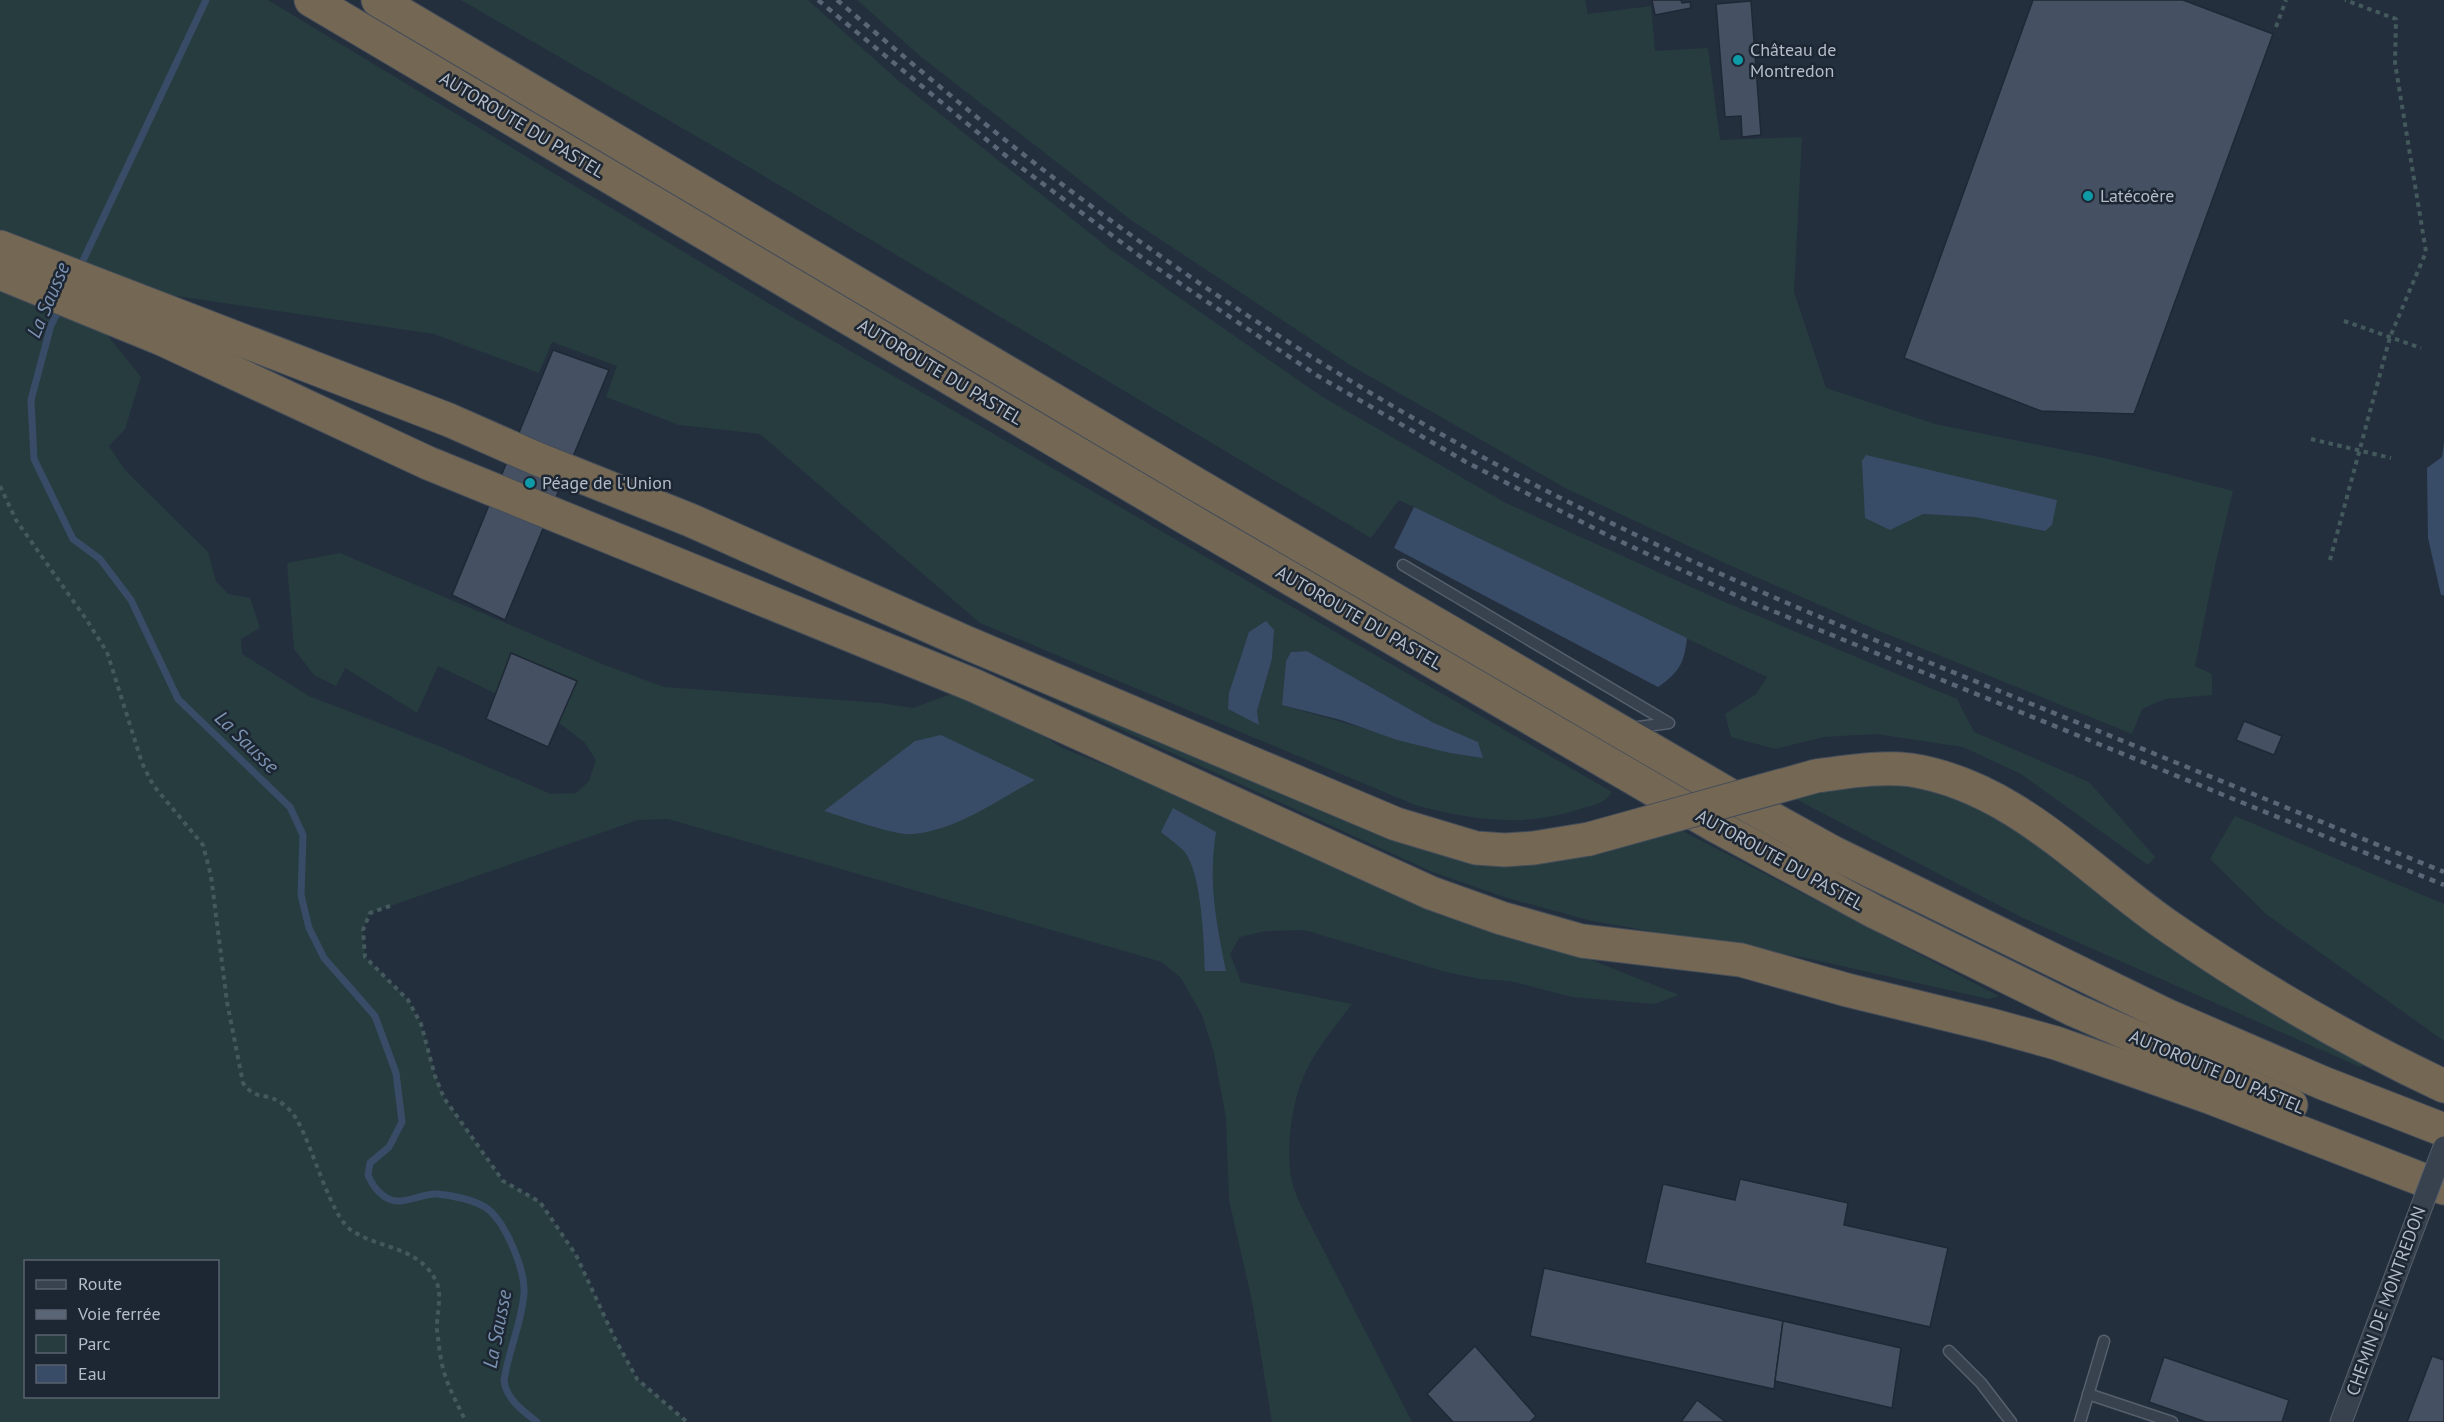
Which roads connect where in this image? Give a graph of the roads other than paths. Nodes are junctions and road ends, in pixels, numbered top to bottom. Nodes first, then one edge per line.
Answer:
1 (311, 0) edge
2 (378, 0) edge
3 (3, 261) edge
4 (128, 310) junction
5 (1403, 565) dead end
6 (1619, 729) junction
7 (2444, 1086) edge
8 (2444, 1130) edge
9 (2444, 1147) edge
10 (2444, 1164) edge
11 (2444, 1188) edge
12 (2104, 1341) dead end
13 (1949, 1351) dead end
14 (2088, 1394) junction
15 (2011, 1422) edge
16 (2080, 1422) edge
17 (2172, 1422) edge
18 (2341, 1422) edge

1 - 10 highway, AUTOROUTE DU PASTEL
2 - 6 highway, AUTOROUTE DU PASTEL
3 - 4 highway
4 - 7 highway, bridge
4 - 11 highway
5 - 6 lane
6 - 8 highway, AUTOROUTE DU PASTEL
9 - 18 street, CHEMIN DE MONTREDON, bridge
12 - 14 lane
13 - 15 lane
14 - 16 lane
14 - 17 lane

